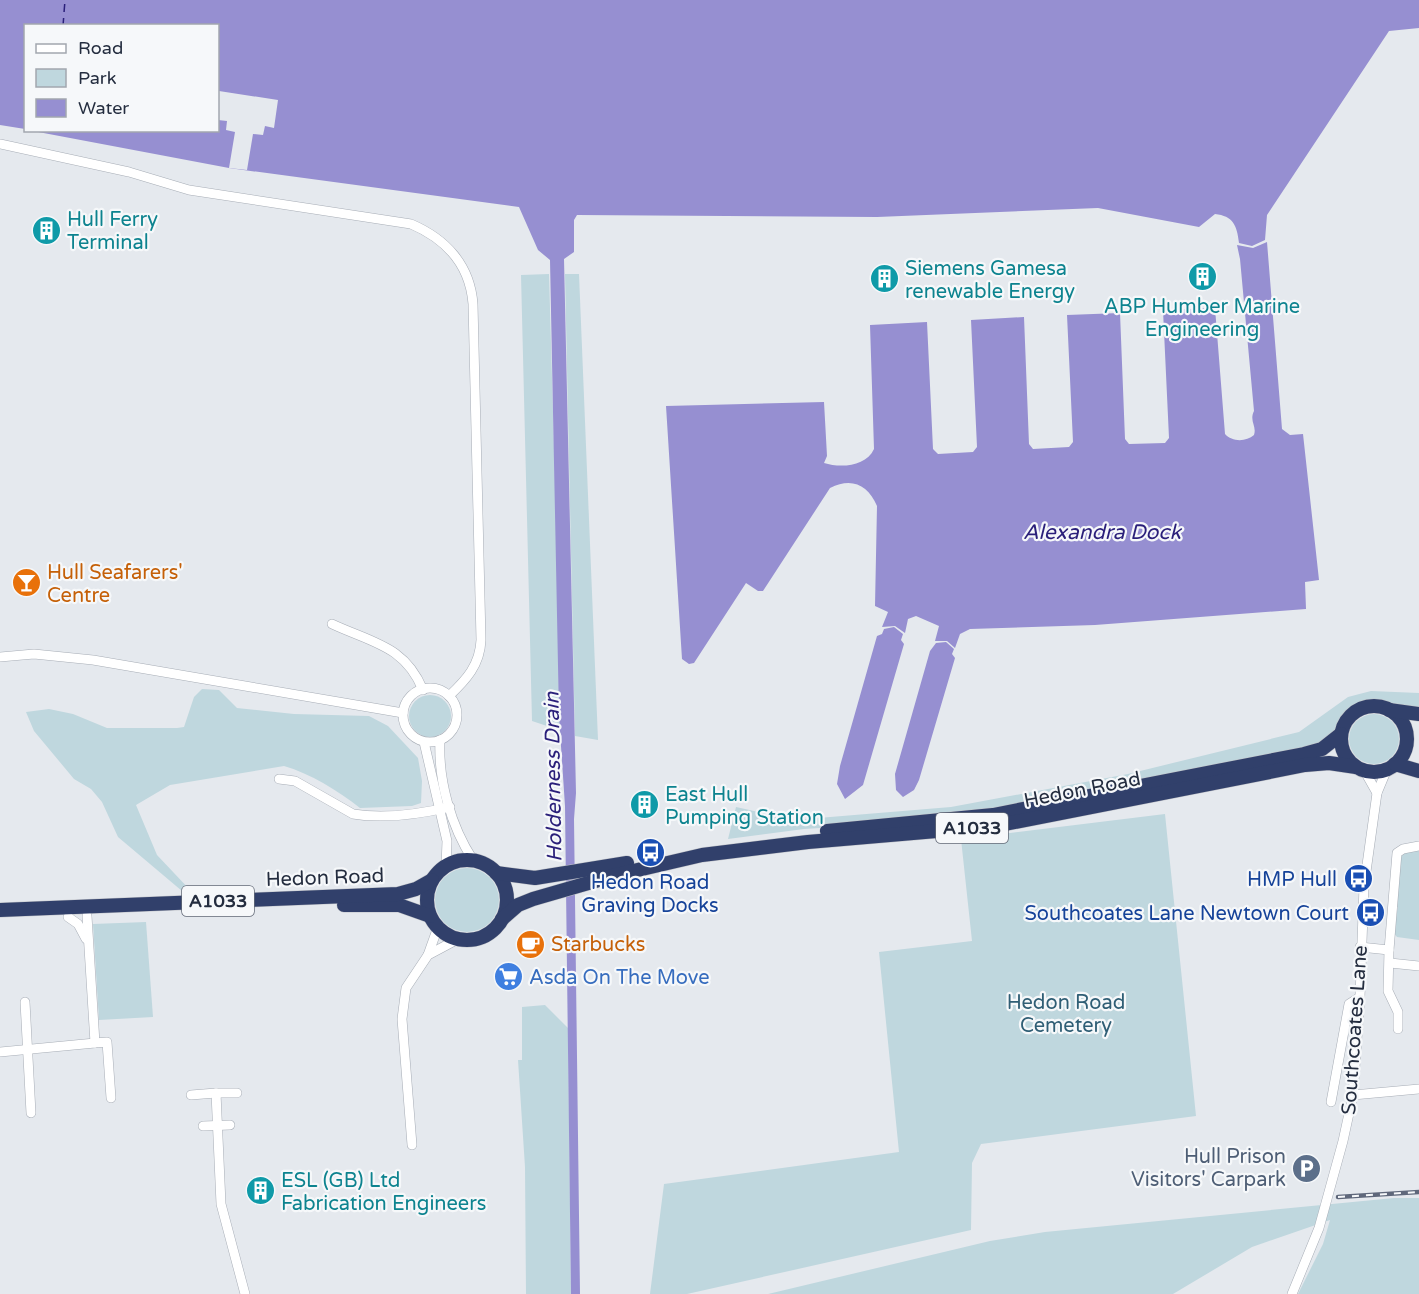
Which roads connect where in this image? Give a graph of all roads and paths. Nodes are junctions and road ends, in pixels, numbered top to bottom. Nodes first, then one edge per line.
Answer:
1 (0, 144) edge
2 (332, 624) dead end
3 (0, 657) edge
4 (423, 690) junction
5 (449, 696) junction
6 (1389, 710) junction
7 (403, 713) junction
8 (1419, 714) edge
9 (1419, 728) edge
10 (1341, 734) junction
11 (1407, 735) junction
12 (440, 740) junction
13 (424, 741) junction
14 (1404, 751) junction
15 (1391, 766) junction
16 (1360, 768) junction
17 (1419, 770) edge
18 (279, 779) dead end
19 (1377, 793) junction
20 (445, 808) junction
21 (1419, 846) edge
22 (473, 861) junction
23 (446, 866) junction
24 (496, 873) junction
25 (584, 878) junction
26 (432, 880) junction
27 (0, 910) edge
28 (87, 916) junction
29 (68, 917) junction
30 (0, 919) edge
31 (502, 919) junction
32 (434, 922) junction
33 (458, 939) junction
34 (88, 944) junction
35 (1359, 947) junction
36 (1389, 950) junction
37 (428, 955) junction
38 (1390, 963) junction
39 (1419, 966) edge
40 (1360, 997) junction
41 (25, 1002) dead end
42 (1398, 1029) dead end
43 (95, 1042) junction
44 (27, 1050) junction
45 (0, 1052) edge
46 (1419, 1089) edge
47 (237, 1092) dead end
48 (216, 1093) junction
49 (191, 1095) dead end
50 (1353, 1095) junction
51 (111, 1098) dead end
52 (1330, 1102) dead end
53 (31, 1113) dead end
54 (218, 1125) junction
55 (230, 1125) dead end
56 (203, 1126) dead end
57 (412, 1145) dead end
58 (220, 1167) junction
59 (231, 1167) dead end
60 (219, 1232) dead end
61 (231, 1234) junction
62 (242, 1236) dead end
63 (245, 1294) edge
64 (1292, 1294) edge

1 - 5 street
2 - 4 street
3 - 7 street
4 - 5 street
4 - 7 street
5 - 12 street
6 - 8 highway
6 - 10 highway, A1033
6 - 11 highway
7 - 13 street
9 - 11 highway
10 - 16 highway
10 - 25 highway, Hedon Road / A1033
11 - 14 highway
12 - 13 street
12 - 20 street
13 - 20 street
14 - 15 highway
14 - 17 highway, A1033
15 - 16 highway, A1033
15 - 17 highway, A1033
15 - 19 street, Southcoates Lane
16 - 19 street
16 - 25 highway, Hedon Road / A1033
18 - 20 street
19 - 35 street, Southcoates Lane
20 - 22 street
20 - 23 street
21 - 36 street
22 - 23 highway
22 - 24 highway, A1033
23 - 26 highway, A1033
24 - 25 highway, Hedon Road / A1033
24 - 31 highway
25 - 31 highway, Hedon Road / A1033
26 - 27 highway, Hedon Road / A1033
26 - 32 highway
28 - 29 highway, Hedon Road / A1033
28 - 32 highway, Hedon Road / A1033
28 - 34 street
29 - 30 highway, Hedon Road / A1033
29 - 34 street
31 - 33 highway, A1033
32 - 33 highway, A1033
32 - 37 street
33 - 37 street
34 - 43 street
35 - 36 street
35 - 40 street, Southcoates Lane
36 - 38 street
37 - 57 street
38 - 39 street
38 - 42 street
40 - 50 street, Southcoates Lane
40 - 52 street
41 - 44 street
43 - 44 street
43 - 51 street
44 - 45 street
44 - 53 street
46 - 50 street
47 - 48 street
48 - 49 street
48 - 54 street
50 - 64 street, Southcoates Lane
54 - 55 street
54 - 56 street
54 - 58 street
58 - 59 street
58 - 61 street
60 - 61 street
61 - 62 street
61 - 63 street

